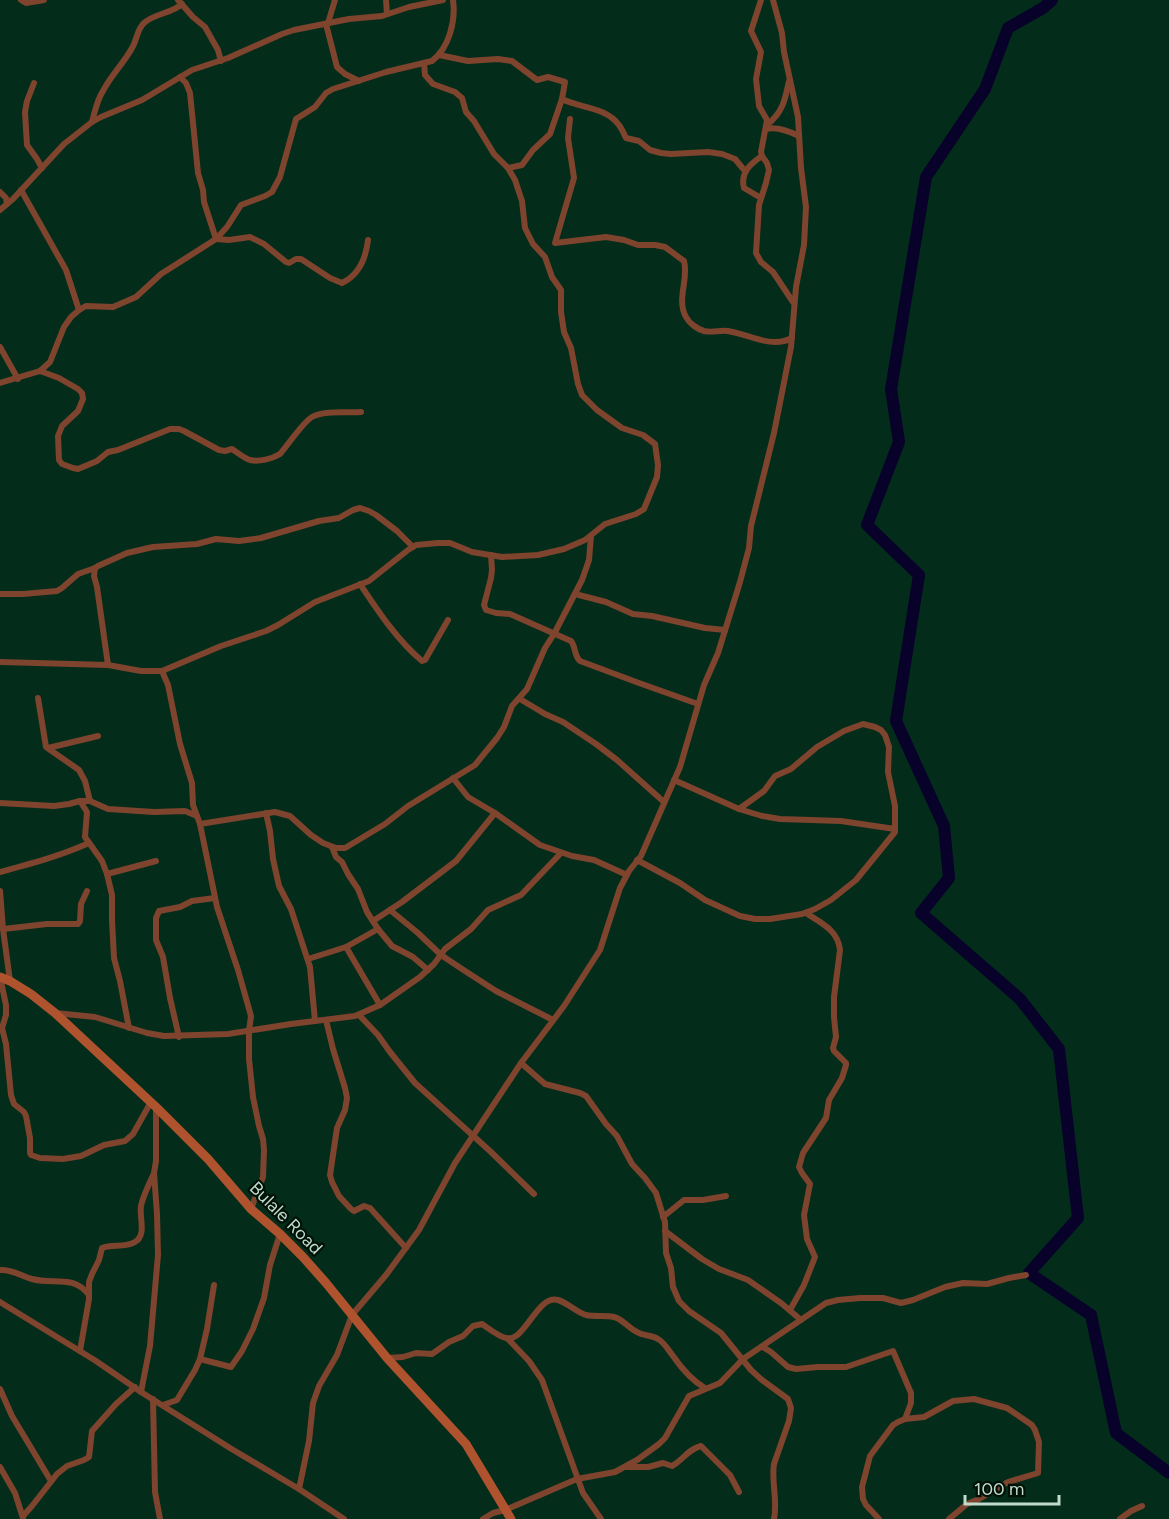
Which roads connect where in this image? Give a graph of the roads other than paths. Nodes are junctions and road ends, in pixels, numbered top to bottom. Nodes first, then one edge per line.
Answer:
1 (21, 0) edge
2 (44, 0) edge
3 (335, 0) edge
4 (386, 0) edge
5 (443, 0) edge
6 (454, 0) edge
7 (761, 0) edge
8 (773, 0) edge
9 (180, 2) edge
10 (387, 14) junction
11 (327, 24) junction
12 (439, 55) junction
13 (221, 61) junction
14 (424, 63) junction
15 (180, 76) junction
16 (790, 77) junction
17 (359, 81) junction
18 (34, 83) dead end
19 (562, 99) junction
20 (570, 119) dead end
21 (92, 122) junction
22 (767, 127) junction
23 (798, 136) junction
24 (762, 156) junction
25 (42, 168) junction
26 (508, 168) junction
27 (745, 171) junction
28 (21, 190) junction
29 (0, 192) edge
30 (760, 198) junction
31 (6, 204) junction
32 (0, 210) edge
33 (216, 239) junction
34 (368, 240) dead end
35 (794, 303) junction
36 (79, 310) junction
37 (792, 338) junction
38 (0, 347) edge
39 (40, 371) junction
40 (18, 379) junction
41 (0, 383) edge
42 (361, 412) dead end
43 (591, 536) junction
44 (412, 547) junction
45 (491, 555) junction
46 (95, 568) junction
47 (360, 584) junction
48 (0, 594) edge
49 (575, 594) junction
50 (448, 620) dead end
51 (725, 630) junction
52 (554, 634) junction
53 (0, 662) edge
54 (108, 665) junction
55 (162, 671) junction
56 (38, 698) dead end
57 (520, 699) junction
58 (698, 704) junction
59 (98, 736) dead end
60 (48, 748) junction
61 (453, 778) junction
62 (674, 780) junction
63 (80, 801) junction
64 (90, 801) junction
65 (0, 802) edge
66 (664, 802) junction
67 (739, 809) junction
68 (266, 813) junction
69 (495, 813) junction
70 (196, 816) junction
71 (200, 824) junction
72 (895, 829) junction
73 (89, 843) junction
74 (332, 846) junction
75 (561, 853) junction
76 (637, 860) junction
77 (156, 861) dead end
78 (0, 872) edge
79 (107, 874) junction
80 (627, 875) junction
81 (0, 891) edge
82 (87, 891) dead end
83 (214, 898) junction
84 (390, 910) junction
85 (806, 913) junction
86 (373, 921) junction
87 (3, 929) junction
88 (378, 929) junction
89 (346, 947) junction
90 (441, 955) junction
91 (308, 959) junction
92 (428, 970) junction
93 (0, 977) edge
94 (10, 981) junction
95 (380, 1005) junction
96 (55, 1012) junction
97 (359, 1015) junction
98 (326, 1020) junction
99 (553, 1020) junction
100 (315, 1021) junction
101 (129, 1028) junction
102 (249, 1031) junction
103 (179, 1036) junction
104 (521, 1063) junction
105 (153, 1105) junction
106 (473, 1137) junction
107 (154, 1173) junction
108 (534, 1194) dead end
109 (726, 1196) dead end
110 (251, 1209) junction
111 (663, 1217) junction
112 (665, 1232) junction
113 (280, 1234) junction
114 (406, 1248) junction
115 (0, 1270) edge
116 (1026, 1275) dead end
117 (214, 1285) dead end
118 (90, 1296) junction
119 (0, 1302) edge
120 (790, 1310) junction
121 (352, 1315) junction
122 (801, 1320) junction
123 (508, 1339) junction
124 (763, 1347) junction
125 (80, 1351) junction
126 (387, 1358) junction
127 (200, 1359) junction
128 (743, 1359) junction
129 (135, 1387) junction
130 (0, 1389) edge
131 (705, 1389) junction
132 (141, 1392) junction
133 (153, 1399) junction
134 (163, 1405) junction
135 (905, 1419) junction
136 (0, 1467) edge
137 (627, 1467) junction
138 (577, 1479) junction
139 (51, 1481) junction
140 (299, 1489) junction
141 (739, 1492) dead end
142 (1142, 1506) dead end
143 (505, 1509) junction
144 (23, 1518) edge
145 (160, 1519) edge
146 (344, 1519) edge
147 (483, 1519) edge
148 (511, 1519) edge
149 (601, 1519) edge
150 (774, 1519) edge
151 (879, 1519) edge
152 (950, 1519) edge
153 (1120, 1519) edge

1 - 2 street
3 - 11 street
4 - 10 street
5 - 10 street
6 - 12 street
7 - 22 street
8 - 16 street
9 - 13 street
9 - 21 street
10 - 11 street
11 - 13 street
11 - 17 street
12 - 14 street
12 - 19 street
13 - 15 street
14 - 17 street
14 - 26 street
15 - 21 street
15 - 33 street
16 - 22 street
16 - 23 street
17 - 33 street
18 - 25 street
19 - 26 street
19 - 27 street
20 - 37 street
21 - 25 street
22 - 23 street
22 - 24 street
23 - 35 street
24 - 27 street
24 - 30 street
25 - 28 street
26 - 43 street
27 - 30 street
28 - 31 street
28 - 36 street
29 - 31 street
30 - 35 street
31 - 32 street
33 - 34 street
33 - 36 street
35 - 37 street
36 - 39 street
37 - 51 street
38 - 40 street
39 - 40 street
39 - 42 street
40 - 41 street
43 - 45 street
43 - 49 street
44 - 45 street
44 - 46 street
44 - 47 street
45 - 52 street
46 - 48 street
46 - 54 street
47 - 50 street
47 - 55 street
49 - 51 street
49 - 52 street
51 - 58 street
52 - 57 street
52 - 58 street
53 - 54 street
54 - 55 street
55 - 70 street
56 - 60 street
57 - 61 street
57 - 66 street
58 - 62 street
59 - 60 street
60 - 64 street
61 - 69 street
61 - 74 street
62 - 66 street
62 - 67 street
63 - 64 street
63 - 65 street
63 - 73 street
64 - 70 street
66 - 76 street
67 - 72 street
67 - 72 street
68 - 71 street
68 - 74 street
68 - 91 street
69 - 75 street
69 - 84 street
70 - 71 street
71 - 83 street
72 - 85 street
73 - 78 street
73 - 79 street
74 - 86 street
75 - 80 street
75 - 90 street
76 - 80 street
76 - 85 street
77 - 79 street
79 - 101 street
80 - 99 street
81 - 87 street
82 - 87 street
83 - 102 street
83 - 103 street
84 - 86 street
84 - 90 street
85 - 120 street
86 - 88 street
87 - 94 street
88 - 89 street
88 - 92 street
89 - 91 street
89 - 95 street
90 - 92 street
90 - 99 street
91 - 100 street
92 - 95 street
93 - 94 street, Bulale Road
93 - 105 street
94 - 96 street, Bulale Road
95 - 97 street
96 - 101 street
96 - 105 street, Bulale Road
97 - 98 street
97 - 106 street
98 - 100 street
98 - 114 street
99 - 104 street
100 - 102 street
101 - 103 street
102 - 103 street
102 - 110 street
104 - 106 street
104 - 111 street
105 - 107 street
105 - 110 street, Bulale Road
106 - 108 street
106 - 114 street
107 - 118 street
107 - 132 street
109 - 111 street
110 - 113 street, Bulale Road
111 - 112 street
112 - 120 street
112 - 128 street
113 - 121 street, Bulale Road
113 - 127 street
114 - 121 street
115 - 118 street
116 - 122 street
117 - 127 street
118 - 125 street
119 - 125 street
120 - 122 street
121 - 126 street, Bulale Road
121 - 140 street
122 - 124 street
123 - 126 street
123 - 131 street
123 - 138 street
124 - 128 street
124 - 135 street
125 - 129 street
126 - 143 street, Bulale Road
127 - 134 street
128 - 131 street
128 - 150 street
129 - 132 street
129 - 139 street
130 - 139 street
131 - 137 street
132 - 133 street
133 - 134 street
133 - 145 street
134 - 140 street
135 - 151 street
135 - 152 street
136 - 144 street
137 - 138 street
137 - 141 street
138 - 143 street
138 - 149 street
139 - 144 street
140 - 146 street
142 - 153 street
143 - 147 street
143 - 148 street, Bulale Road

